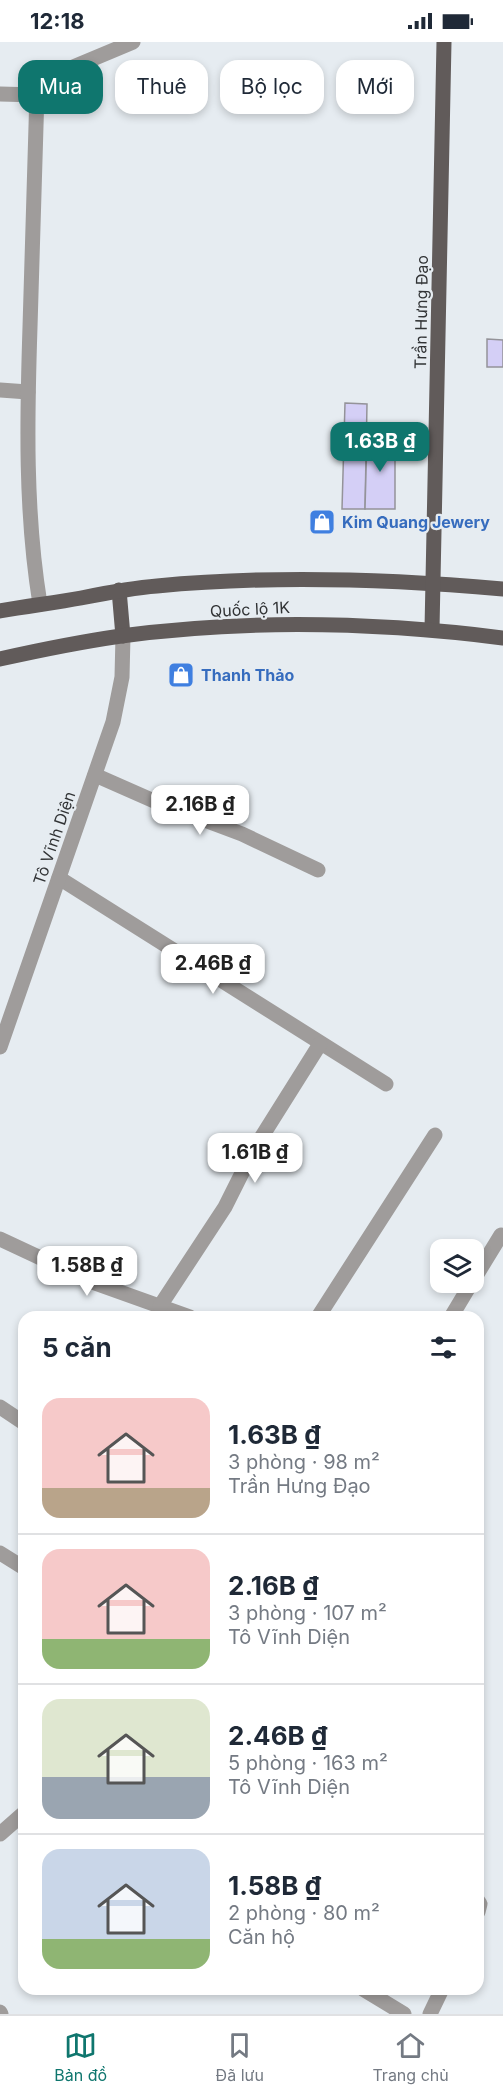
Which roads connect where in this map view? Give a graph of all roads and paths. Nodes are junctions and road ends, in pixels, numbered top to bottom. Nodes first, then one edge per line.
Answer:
1 (133, 42) edge
2 (444, 42) edge
3 (90, 60) edge
4 (0, 94) edge
5 (18, 94) edge
6 (36, 114) edge
7 (0, 390) edge
8 (28, 392) junction
9 (434, 583) junction
10 (503, 589) edge
11 (119, 590) junction
12 (40, 604) junction
13 (0, 611) edge
14 (432, 629) junction
15 (123, 636) junction
16 (503, 638) edge
17 (0, 658) edge
18 (95, 775) junction
19 (318, 870) dead end
20 (59, 878) junction
21 (320, 1044) junction
22 (0, 1047) edge
23 (386, 1084) dead end
24 (435, 1135) dead end
25 (501, 1235) dead end
26 (0, 1239) edge
27 (484, 1263) edge
28 (466, 1293) edge
29 (160, 1306) junction
30 (174, 1311) edge
31 (322, 1311) edge
32 (455, 1311) edge
33 (0, 1407) edge
34 (18, 1419) edge
35 (0, 1553) edge
36 (18, 1564) edge
37 (18, 1818) edge
38 (0, 1833) edge
39 (373, 1995) edge
40 (439, 1995) edge
41 (404, 2014) edge
42 (430, 2014) edge

1 - 3 street
2 - 9 main road, Trần Hưng Đạo
4 - 5 street
6 - 8 street
7 - 8 street
8 - 12 street
9 - 10 main road, Quốc lộ 1K
9 - 11 main road, Quốc lộ 1K
9 - 14 main road, Trần Hưng Đạo
11 - 12 main road, Quốc lộ 1K
11 - 15 main road
12 - 13 main road, Quốc lộ 1K
14 - 15 main road, Quốc lộ 1K
14 - 16 main road, Quốc lộ 1K
15 - 17 main road, Quốc lộ 1K
15 - 18 street, Tô Vĩnh Diện
18 - 19 street
18 - 20 street, Tô Vĩnh Diện
20 - 21 street
20 - 22 street, Tô Vĩnh Diện
21 - 23 street
21 - 29 street
24 - 31 street
25 - 27 street
26 - 29 street
28 - 32 street
29 - 30 street
33 - 34 street
35 - 36 street
37 - 38 street
39 - 41 street
40 - 42 street

